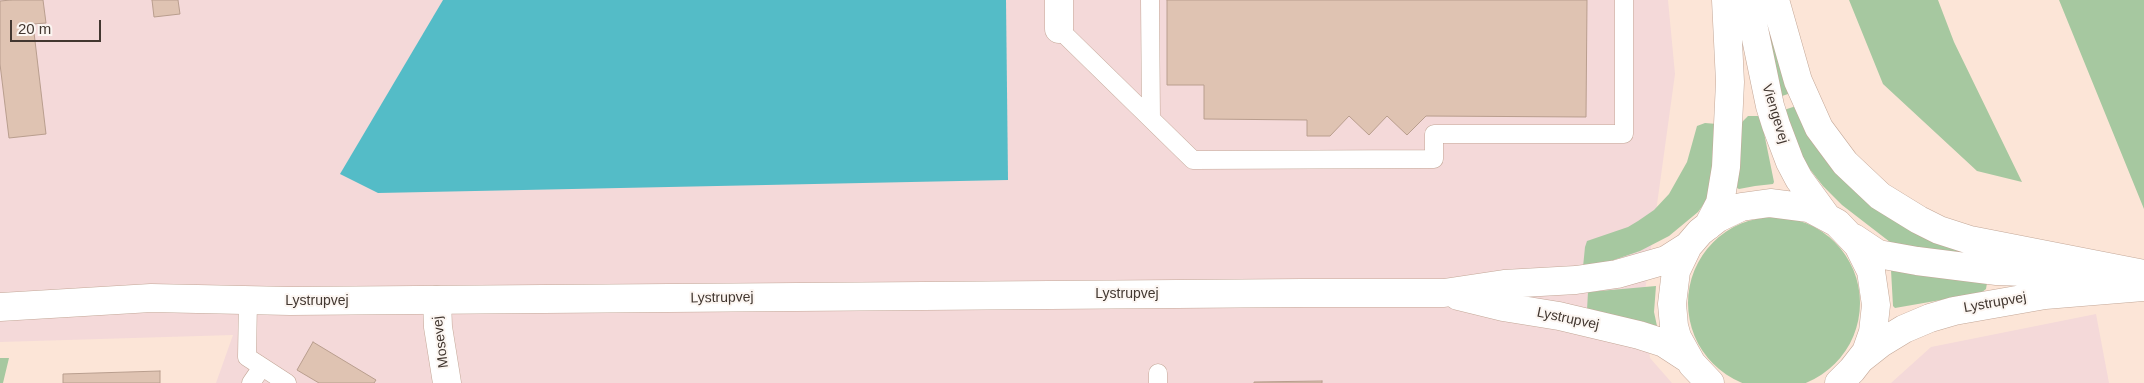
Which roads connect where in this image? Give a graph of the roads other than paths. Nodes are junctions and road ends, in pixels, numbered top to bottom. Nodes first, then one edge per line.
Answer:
1 (1059, 0) edge
2 (1150, 0) edge
3 (1624, 0) edge
4 (1726, 0) edge
5 (1748, 0) edge
6 (1775, 0) edge
7 (1059, 29) joint
8 (1151, 119) junction
9 (1827, 217) junction
10 (1708, 226) junction
11 (1852, 237) junction
12 (1688, 246) junction
13 (2144, 274) edge
14 (2144, 287) edge
15 (1444, 293) junction
16 (248, 300) junction
17 (437, 300) junction
18 (0, 307) edge
19 (1687, 358) junction
20 (1860, 361) junction
21 (262, 367) junction
22 (252, 383) edge
23 (287, 383) edge
24 (447, 383) edge
25 (1710, 383) edge
26 (1839, 383) edge

1 - 7 street
2 - 8 lane
3 - 8 lane
4 - 10 street
5 - 9 street, Viengevej
6 - 13 street
7 - 8 lane
9 - 10 street
9 - 11 street
10 - 12 street
11 - 13 street, Lystrupvej
11 - 20 street
12 - 15 street, Lystrupvej
12 - 19 street
14 - 20 street, Lystrupvej
15 - 17 street, Lystrupvej
15 - 19 street, Lystrupvej
16 - 17 street, Lystrupvej
16 - 18 street, Lystrupvej
16 - 21 lane
17 - 24 street, Mosevej
19 - 25 street
20 - 26 street
21 - 22 lane
21 - 23 lane

